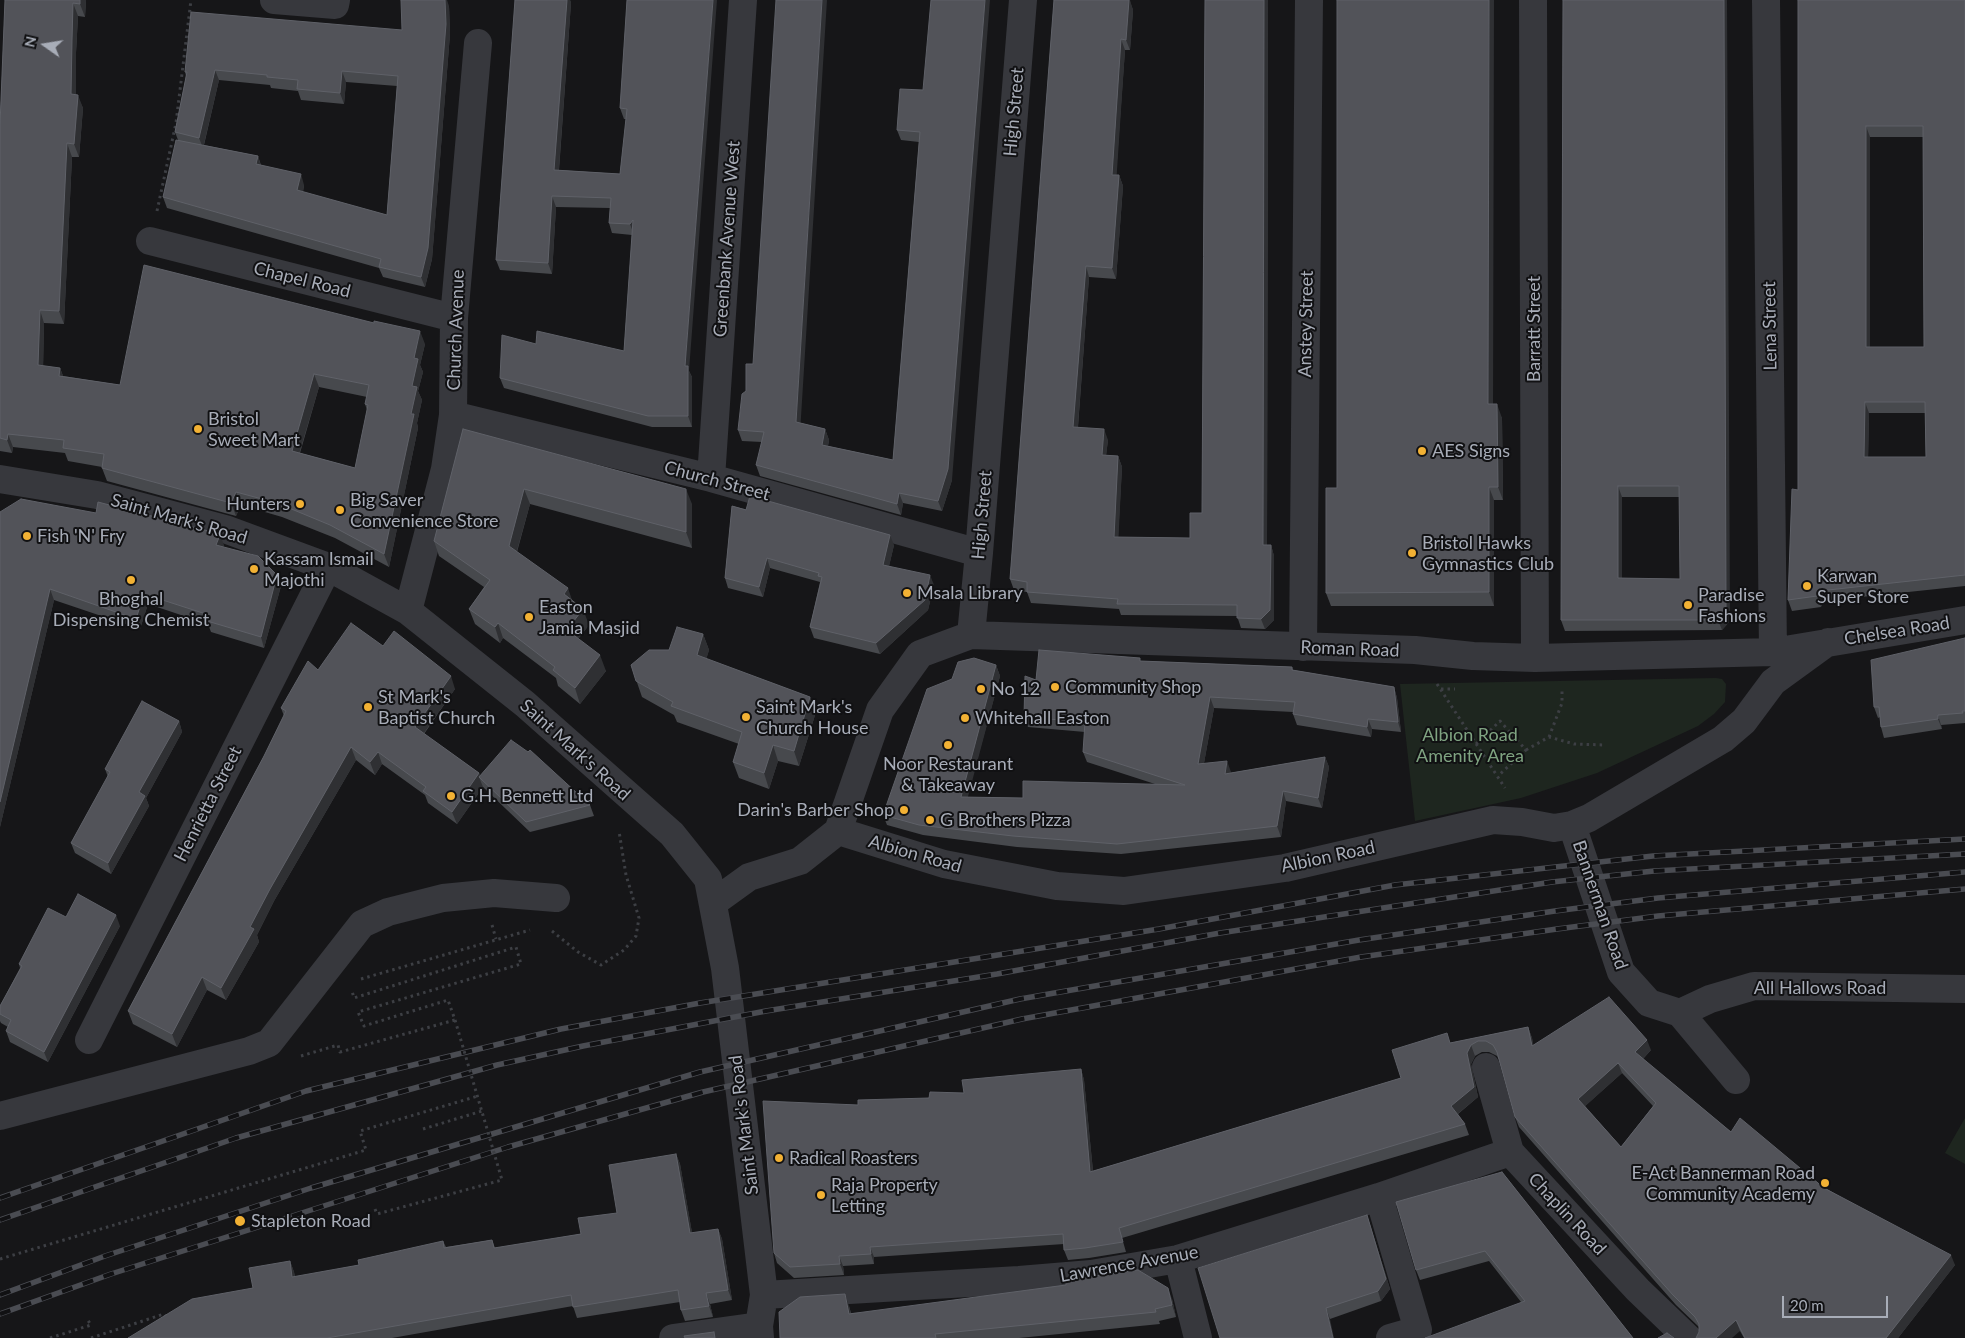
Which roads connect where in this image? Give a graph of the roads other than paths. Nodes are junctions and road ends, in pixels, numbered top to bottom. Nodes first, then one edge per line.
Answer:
1 (274, 0) edge
2 (336, 0) edge
3 (743, 0) edge
4 (1023, 0) edge
5 (1308, 0) edge
6 (1533, 0) edge
7 (1766, 0) edge
8 (478, 44) dead end
9 (150, 241) dead end
10 (454, 318) junction
11 (453, 415) junction
12 (711, 478) junction
13 (0, 479) edge
14 (979, 552) junction
15 (328, 567) junction
16 (408, 611) junction
17 (1965, 620) edge
18 (970, 635) junction
19 (1828, 642) junction
20 (1302, 647) junction
21 (1728, 652) junction
22 (1773, 652) junction
23 (1535, 658) junction
24 (1773, 682) joint
25 (1744, 721) junction
26 (1572, 826) junction
27 (838, 831) junction
28 (556, 898) dead end
29 (713, 903) junction
30 (1965, 988) edge
31 (1680, 1012) junction
32 (89, 1040) dead end
33 (1486, 1067) dead end
34 (1736, 1080) dead end
35 (0, 1116) edge
36 (1510, 1152) junction
37 (1379, 1197) junction
38 (1178, 1259) junction
39 (764, 1295) junction
40 (759, 1332) edge
41 (673, 1338) edge
42 (1198, 1338) edge
43 (1390, 1338) edge
44 (1688, 1338) edge

1 - 2 street
3 - 12 street, Greenbank Avenue West
4 - 14 street, High Street
5 - 20 street, Anstey Street
6 - 23 street, Barratt Street
7 - 22 street, Lena Street
8 - 10 street, Church Avenue
9 - 10 street, Chapel Road
10 - 11 street, Church Avenue
11 - 12 street, Church Street
11 - 16 street, Church Avenue
12 - 14 street, Church Street
13 - 15 street, Saint Mark's Road
14 - 18 street, High Street
15 - 16 street, Saint Mark's Road
15 - 32 street, Henrietta Street
16 - 29 street, Saint Mark's Road
17 - 19 street, Chelsea Road
18 - 20 street, Roman Road
18 - 27 street
19 - 22 street, Chelsea Road
19 - 24 street, Chelsea Road
20 - 23 street, Roman Road
21 - 22 street, Roman Road
21 - 23 street, Roman Road
21 - 25 street
24 - 25 street, Albion Road
25 - 26 street, Albion Road
26 - 27 street, Albion Road
26 - 31 street, Bannerman Road
27 - 29 street
28 - 35 street
29 - 39 street, Saint Mark's Road
30 - 31 street, All Hallows Road
31 - 34 street
33 - 36 street, Chaplin Road
36 - 37 street, Lawrence Avenue
36 - 44 street, Chaplin Road
37 - 38 street, Lawrence Avenue
37 - 43 street
38 - 39 street, Lawrence Avenue
38 - 42 street
39 - 40 street, Saint Mark's Road
40 - 41 street

